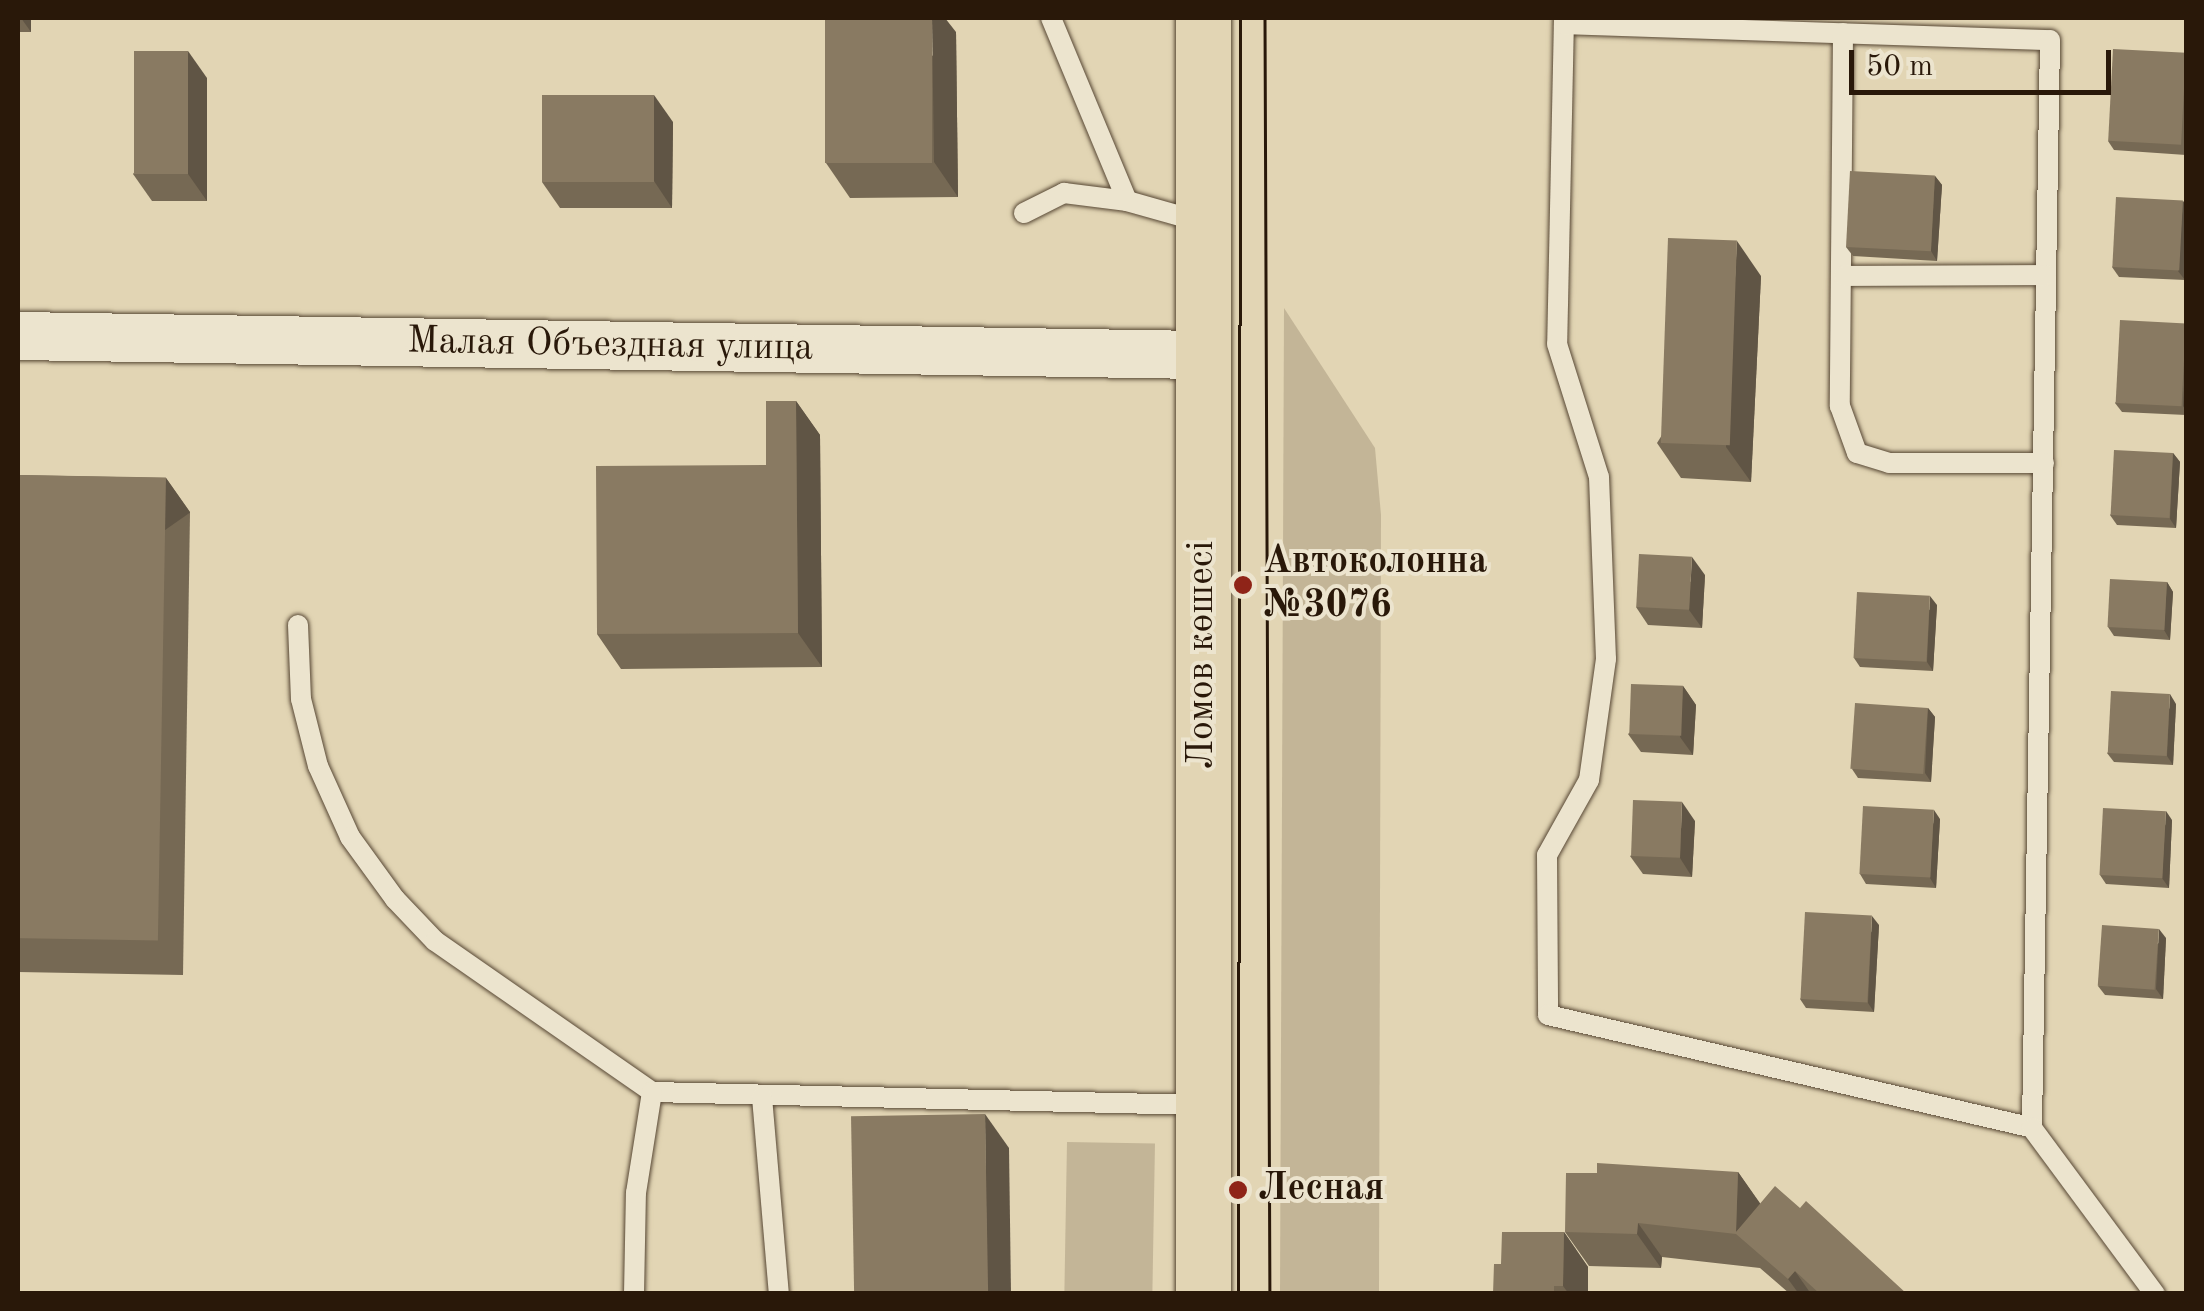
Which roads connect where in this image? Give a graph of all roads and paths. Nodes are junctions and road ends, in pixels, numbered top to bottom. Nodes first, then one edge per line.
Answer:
1 (1050, 18) edge
2 (1203, 18) edge
3 (1564, 21) edge
4 (1843, 33) junction
5 (1127, 201) junction
6 (1024, 213) dead end
7 (1204, 223) junction
8 (2046, 275) junction
9 (1844, 276) junction
10 (18, 336) edge
11 (1202, 356) junction
12 (2044, 462) junction
13 (298, 625) dead end
14 (652, 1092) junction
15 (762, 1096) junction
16 (1203, 1105) junction
17 (2032, 1128) junction
18 (634, 1294) edge
19 (778, 1294) edge
20 (1203, 1294) edge
21 (2155, 1294) edge

1 - 5 lane
2 - 7 main road, Ломов көшесі
3 - 4 lane
3 - 17 lane
4 - 8 lane
4 - 9 lane
5 - 6 lane
5 - 7 lane
7 - 11 main road, Ломов көшесі
8 - 9 lane
8 - 12 lane
9 - 12 lane
10 - 11 street, Малая Объездная улица
11 - 16 main road, Ломов көшесі
12 - 17 lane
13 - 14 lane
14 - 15 lane
14 - 18 lane
15 - 16 lane
15 - 19 lane
16 - 20 main road, Ломов көшесі
17 - 21 lane

